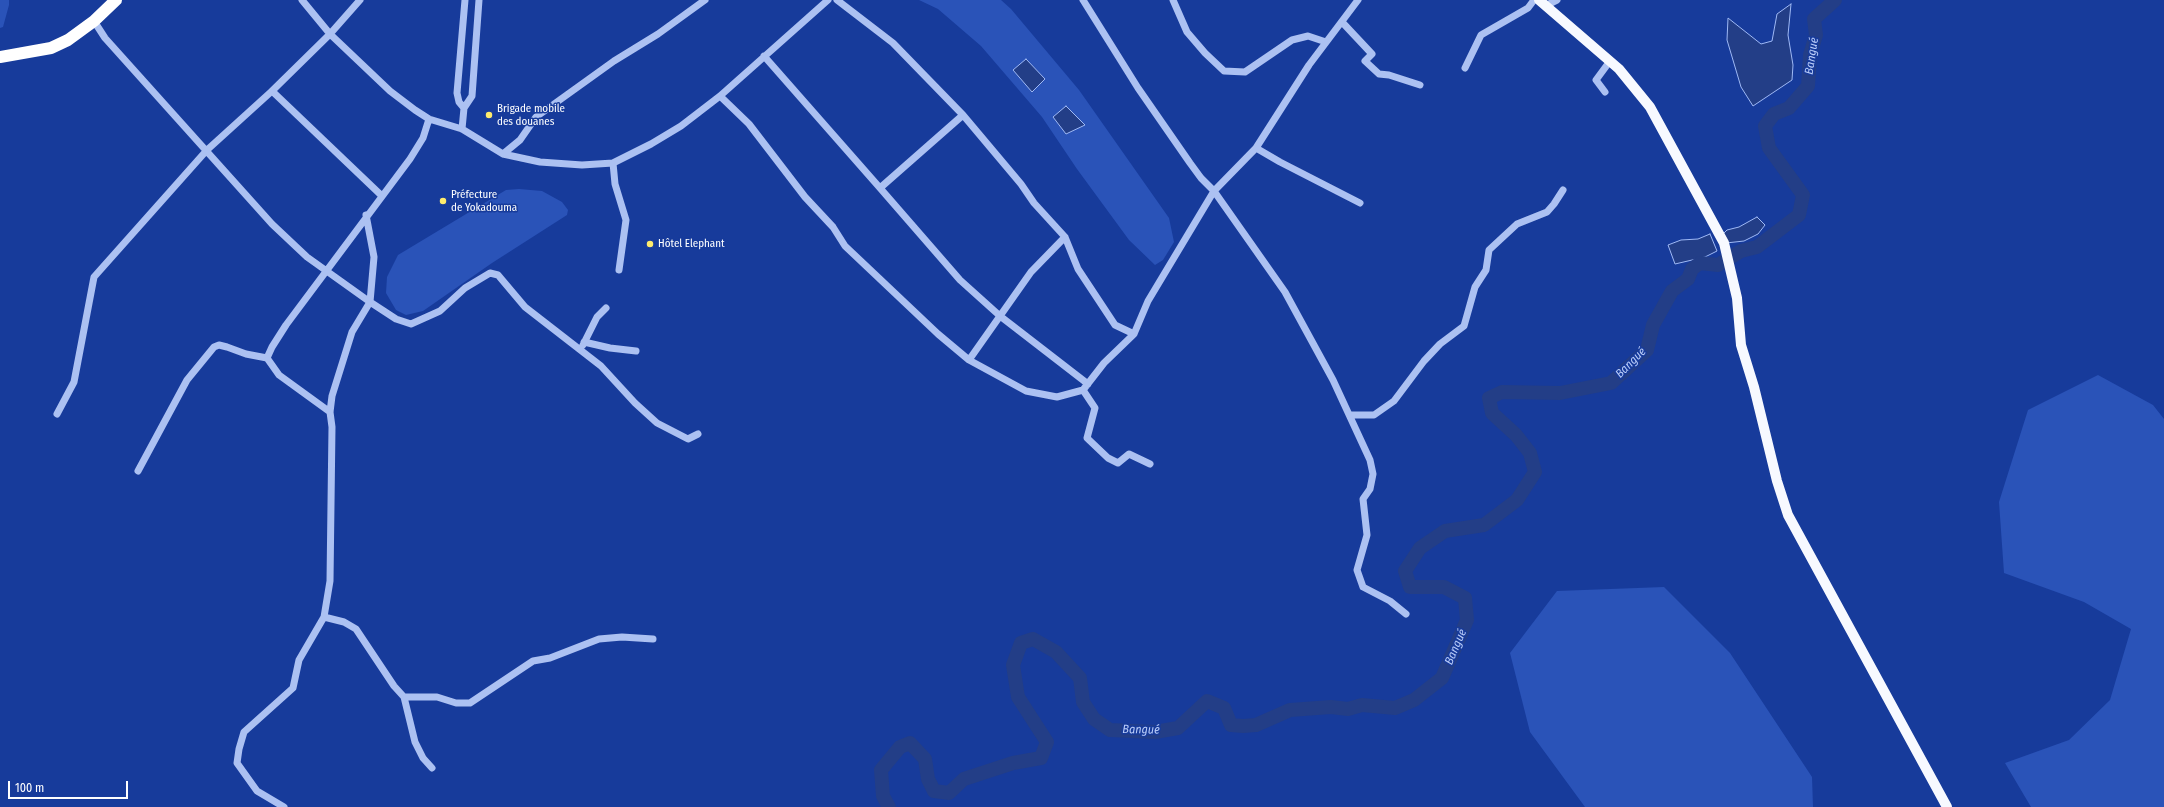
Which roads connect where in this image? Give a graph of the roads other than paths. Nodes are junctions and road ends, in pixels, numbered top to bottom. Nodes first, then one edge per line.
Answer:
1 (116, 0) edge
2 (302, 0) edge
3 (360, 0) edge
4 (465, 0) edge
5 (479, 0) edge
6 (705, 0) edge
7 (828, 0) edge
8 (837, 0) edge
9 (1083, 0) edge
10 (1173, 0) edge
11 (1358, 0) edge
12 (1534, 0) edge
13 (1557, 0) edge
14 (1542, 3) edge
15 (94, 21) junction
16 (1342, 22) junction
17 (330, 34) junction
18 (1326, 42) junction
19 (764, 56) junction
20 (0, 57) edge
21 (1610, 61) junction
22 (1465, 68) dead end
23 (1420, 85) dead end
24 (272, 91) junction
25 (1605, 92) dead end
26 (720, 96) junction
27 (464, 108) junction
28 (963, 115) junction
29 (429, 119) junction
30 (462, 129) junction
31 (1256, 148) junction
32 (207, 150) junction
33 (503, 154) junction
34 (613, 163) junction
35 (880, 188) junction
36 (1563, 190) dead end
37 (1214, 191) junction
38 (382, 196) junction
39 (1360, 203) dead end
40 (366, 215) junction
41 (1065, 237) junction
42 (326, 270) junction
43 (619, 270) dead end
44 (370, 302) junction
45 (606, 308) dead end
46 (1000, 316) junction
47 (1134, 334) junction
48 (583, 345) junction
49 (636, 351) dead end
50 (268, 358) junction
51 (970, 360) junction
52 (1088, 384) junction
53 (1083, 390) junction
54 (330, 412) junction
55 (57, 414) dead end
56 (1350, 415) junction
57 (698, 434) dead end
58 (1150, 464) dead end
59 (138, 471) dead end
60 (1406, 614) dead end
61 (324, 617) junction
62 (653, 639) dead end
63 (404, 697) junction
64 (432, 768) dead end
65 (284, 807) edge
66 (1947, 807) edge

1 - 15 highway
2 - 17 street
3 - 17 street
4 - 27 street
5 - 27 street
6 - 33 street
7 - 19 street
8 - 28 street
9 - 37 street
10 - 18 street
11 - 16 street
12 - 22 street
13 - 14 street
14 - 21 main road
15 - 20 highway
15 - 32 street
16 - 18 street
16 - 23 street
17 - 24 street
17 - 29 street
18 - 31 street
19 - 26 street
19 - 35 street
21 - 25 street
21 - 66 main road
24 - 32 street
24 - 38 street
26 - 34 street
26 - 51 street
27 - 30 street
28 - 35 street
28 - 41 street
29 - 30 street
29 - 38 street
30 - 33 street
31 - 37 street
31 - 39 street
32 - 42 street
32 - 55 street
33 - 34 street
34 - 43 street
35 - 46 street
36 - 56 street
37 - 47 street
37 - 56 street
38 - 40 street
40 - 42 street
40 - 44 street
41 - 46 street
41 - 47 street
42 - 44 street
42 - 50 street
44 - 48 street
44 - 54 street
45 - 48 street
46 - 51 street
46 - 52 street
47 - 52 street
48 - 49 street
48 - 57 street
50 - 54 street
50 - 59 street
51 - 53 street
52 - 53 street
53 - 58 street
54 - 61 street
56 - 60 street
61 - 63 street
61 - 65 street
62 - 63 street
63 - 64 street

